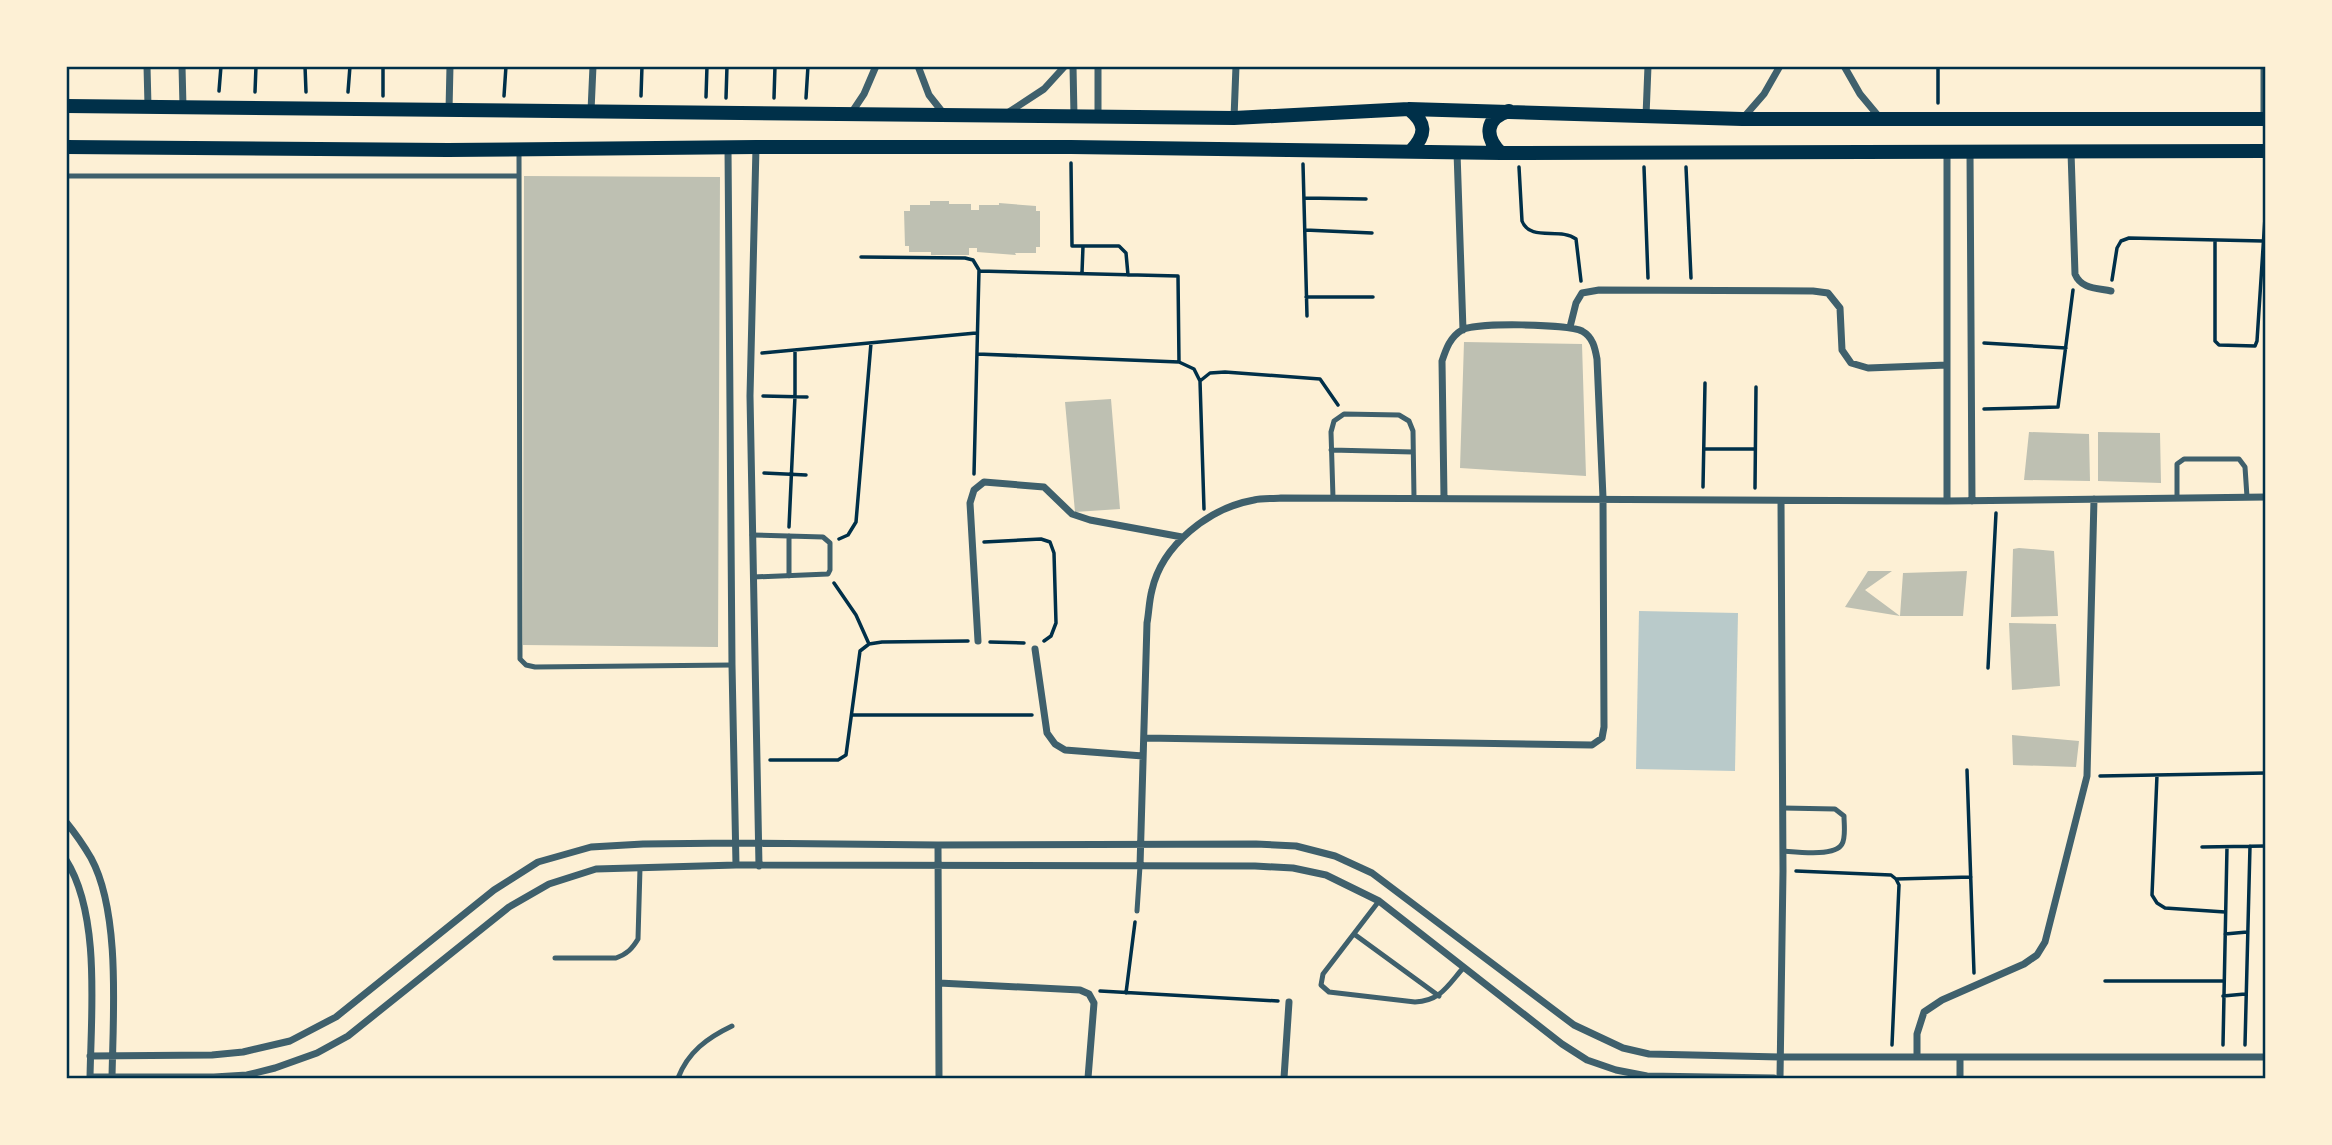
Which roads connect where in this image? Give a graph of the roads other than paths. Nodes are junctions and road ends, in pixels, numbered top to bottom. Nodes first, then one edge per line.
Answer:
1 (147, 66) edge
2 (182, 66) edge
3 (450, 66) edge
4 (593, 66) edge
5 (876, 66) edge
6 (918, 66) edge
7 (1065, 66) edge
8 (1073, 66) edge
9 (1098, 66) edge
10 (1236, 66) edge
11 (1648, 66) edge
12 (1780, 66) edge
13 (1844, 66) edge
14 (2264, 66) edge
15 (66, 106) edge
16 (148, 106) junction
17 (183, 107) junction
18 (1409, 109) junction
19 (449, 110) junction
20 (1511, 110) junction
21 (591, 111) junction
22 (945, 114) junction
23 (1006, 114) junction
24 (849, 115) junction
25 (1074, 116) junction
26 (1098, 116) junction
27 (1646, 117) junction
28 (1234, 118) junction
29 (1880, 118) junction
30 (1742, 119) junction
31 (2265, 119) edge
32 (66, 147) edge
33 (728, 147) junction
34 (756, 147) junction
35 (519, 148) junction
36 (2266, 150) edge
37 (1411, 151) junction
38 (1457, 152) junction
39 (1947, 152) junction
40 (1970, 152) junction
41 (2071, 152) junction
42 (1500, 153) junction
43 (66, 176) edge
44 (519, 176) junction
45 (2111, 290) road end
46 (1570, 327) junction
47 (1463, 330) junction
48 (1947, 365) junction
49 (1331, 450) junction
50 (1413, 452) junction
51 (2247, 497) junction
52 (2266, 497) edge
53 (1333, 498) junction
54 (1414, 498) junction
55 (1444, 498) junction
56 (1604, 498) junction
57 (2177, 498) junction
58 (2094, 499) junction
59 (1781, 501) junction
60 (1947, 501) junction
61 (1972, 501) junction
62 (752, 535) junction
63 (789, 536) junction
64 (1182, 537) junction
65 (789, 576) junction
66 (753, 577) junction
67 (978, 641) road end
68 (1035, 649) road end
69 (732, 665) junction
70 (1144, 738) junction
71 (1143, 756) junction
72 (1783, 808) junction
73 (66, 822) edge
74 (735, 843) junction
75 (758, 844) junction
76 (1141, 844) junction
77 (938, 845) junction
78 (1783, 851) junction
79 (66, 860) edge
80 (736, 865) junction
81 (760, 866) junction
82 (1140, 866) junction
83 (640, 867) junction
84 (938, 867) junction
85 (1379, 901) junction
86 (1137, 911) road end
87 (1354, 934) junction
88 (555, 958) dead end
89 (1464, 967) junction
90 (939, 984) junction
91 (1439, 996) junction
92 (1290, 1002) road end
93 (732, 1026) dead end
94 (90, 1056) junction
95 (113, 1056) junction
96 (1780, 1057) junction
97 (1917, 1057) junction
98 (1960, 1057) junction
99 (2266, 1058) edge
100 (90, 1078) edge
101 (112, 1078) edge
102 (678, 1079) edge
103 (939, 1079) edge
104 (1087, 1079) edge
105 (1284, 1079) edge
106 (1773, 1079) edge
107 (1780, 1079) edge
108 (1960, 1079) edge

1 - 16 street
2 - 17 street
3 - 19 street
4 - 21 street
5 - 24 street
6 - 22 street
7 - 23 street
8 - 25 street
9 - 26 street
10 - 28 street
11 - 27 street
12 - 30 street
13 - 29 street
14 - 31 street
15 - 16 main road
16 - 17 main road
17 - 19 main road
18 - 20 main road
18 - 28 main road
18 - 37 main road
19 - 21 main road
20 - 27 main road
20 - 42 main road
21 - 24 main road
22 - 23 main road
22 - 24 main road
23 - 25 main road
25 - 26 main road
26 - 28 main road
27 - 30 main road
29 - 30 main road
29 - 31 main road
32 - 35 main road
33 - 34 main road
33 - 35 main road
33 - 69 street
34 - 37 main road
34 - 62 street
35 - 44 lane
36 - 41 main road
37 - 38 main road
38 - 42 main road
38 - 47 street
39 - 40 main road
39 - 42 main road
39 - 48 street
40 - 41 main road
40 - 61 street
41 - 45 street
43 - 44 lane
44 - 69 lane
46 - 47 street
46 - 48 street
46 - 56 street
47 - 55 street
48 - 60 street
49 - 50 lane
49 - 50 lane
49 - 53 lane
50 - 54 lane
51 - 52 street
51 - 57 street
51 - 57 lane
53 - 54 street
53 - 64 street
54 - 55 street
55 - 56 street
56 - 59 street
56 - 70 street
57 - 58 street
58 - 61 street
58 - 97 street
59 - 60 street
59 - 72 street
60 - 61 street
62 - 63 lane
62 - 66 street
63 - 65 lane
63 - 65 lane
64 - 67 street
64 - 70 street
65 - 66 lane
66 - 75 street
68 - 71 street
69 - 74 street
70 - 71 street
71 - 76 street
72 - 78 street
72 - 78 lane
73 - 95 street
74 - 75 street
74 - 80 street
74 - 95 street
75 - 77 street
75 - 81 street
76 - 77 street
76 - 82 street
76 - 96 street
77 - 84 street
78 - 96 street
79 - 94 street
80 - 81 street
80 - 83 street
81 - 84 street
82 - 84 street
82 - 85 street
82 - 86 lane
83 - 88 lane
83 - 101 street
84 - 90 street
85 - 87 lane
85 - 89 street
87 - 91 lane
87 - 91 lane
89 - 91 lane
89 - 106 street
90 - 103 street
90 - 104 street
92 - 105 street
93 - 102 lane
94 - 95 street
94 - 100 street
95 - 101 street
96 - 97 street
96 - 107 street
97 - 98 street
98 - 99 street
98 - 108 street
100 - 101 street

